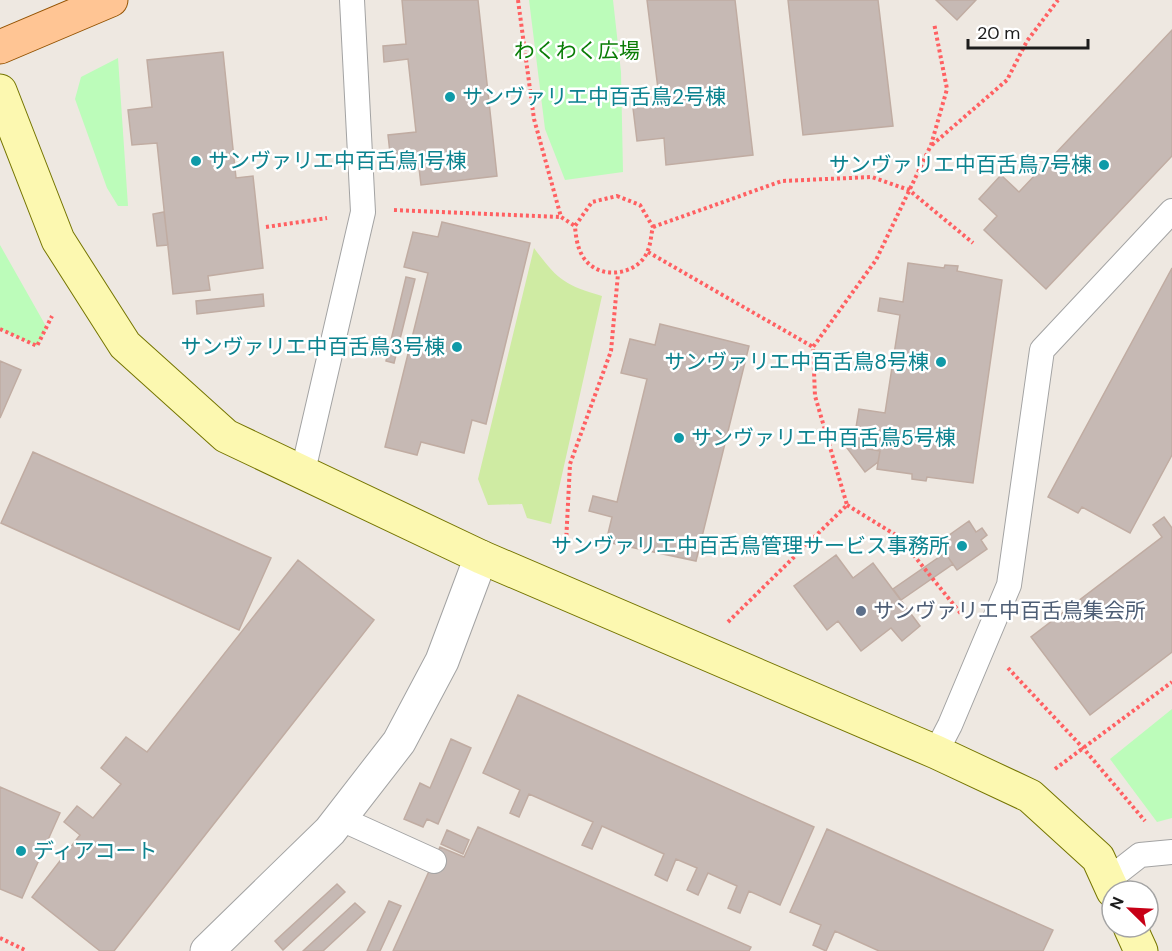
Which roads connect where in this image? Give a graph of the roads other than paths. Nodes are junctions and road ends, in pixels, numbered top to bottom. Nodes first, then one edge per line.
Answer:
1 (111, 0) edge
2 (352, 0) edge
3 (0, 47) edge
4 (0, 91) edge
5 (1172, 211) edge
6 (303, 471) junction
7 (482, 558) junction
8 (936, 752) junction
9 (339, 818) junction
10 (1172, 852) edge
11 (434, 861) dead end
12 (1108, 879) edge
13 (1118, 879) edge
14 (207, 951) edge

1 - 3 main road
2 - 6 lane
4 - 6 street
5 - 8 lane
6 - 7 street
7 - 8 street
7 - 9 street
8 - 12 street
9 - 11 lane
9 - 14 street
10 - 13 lane

